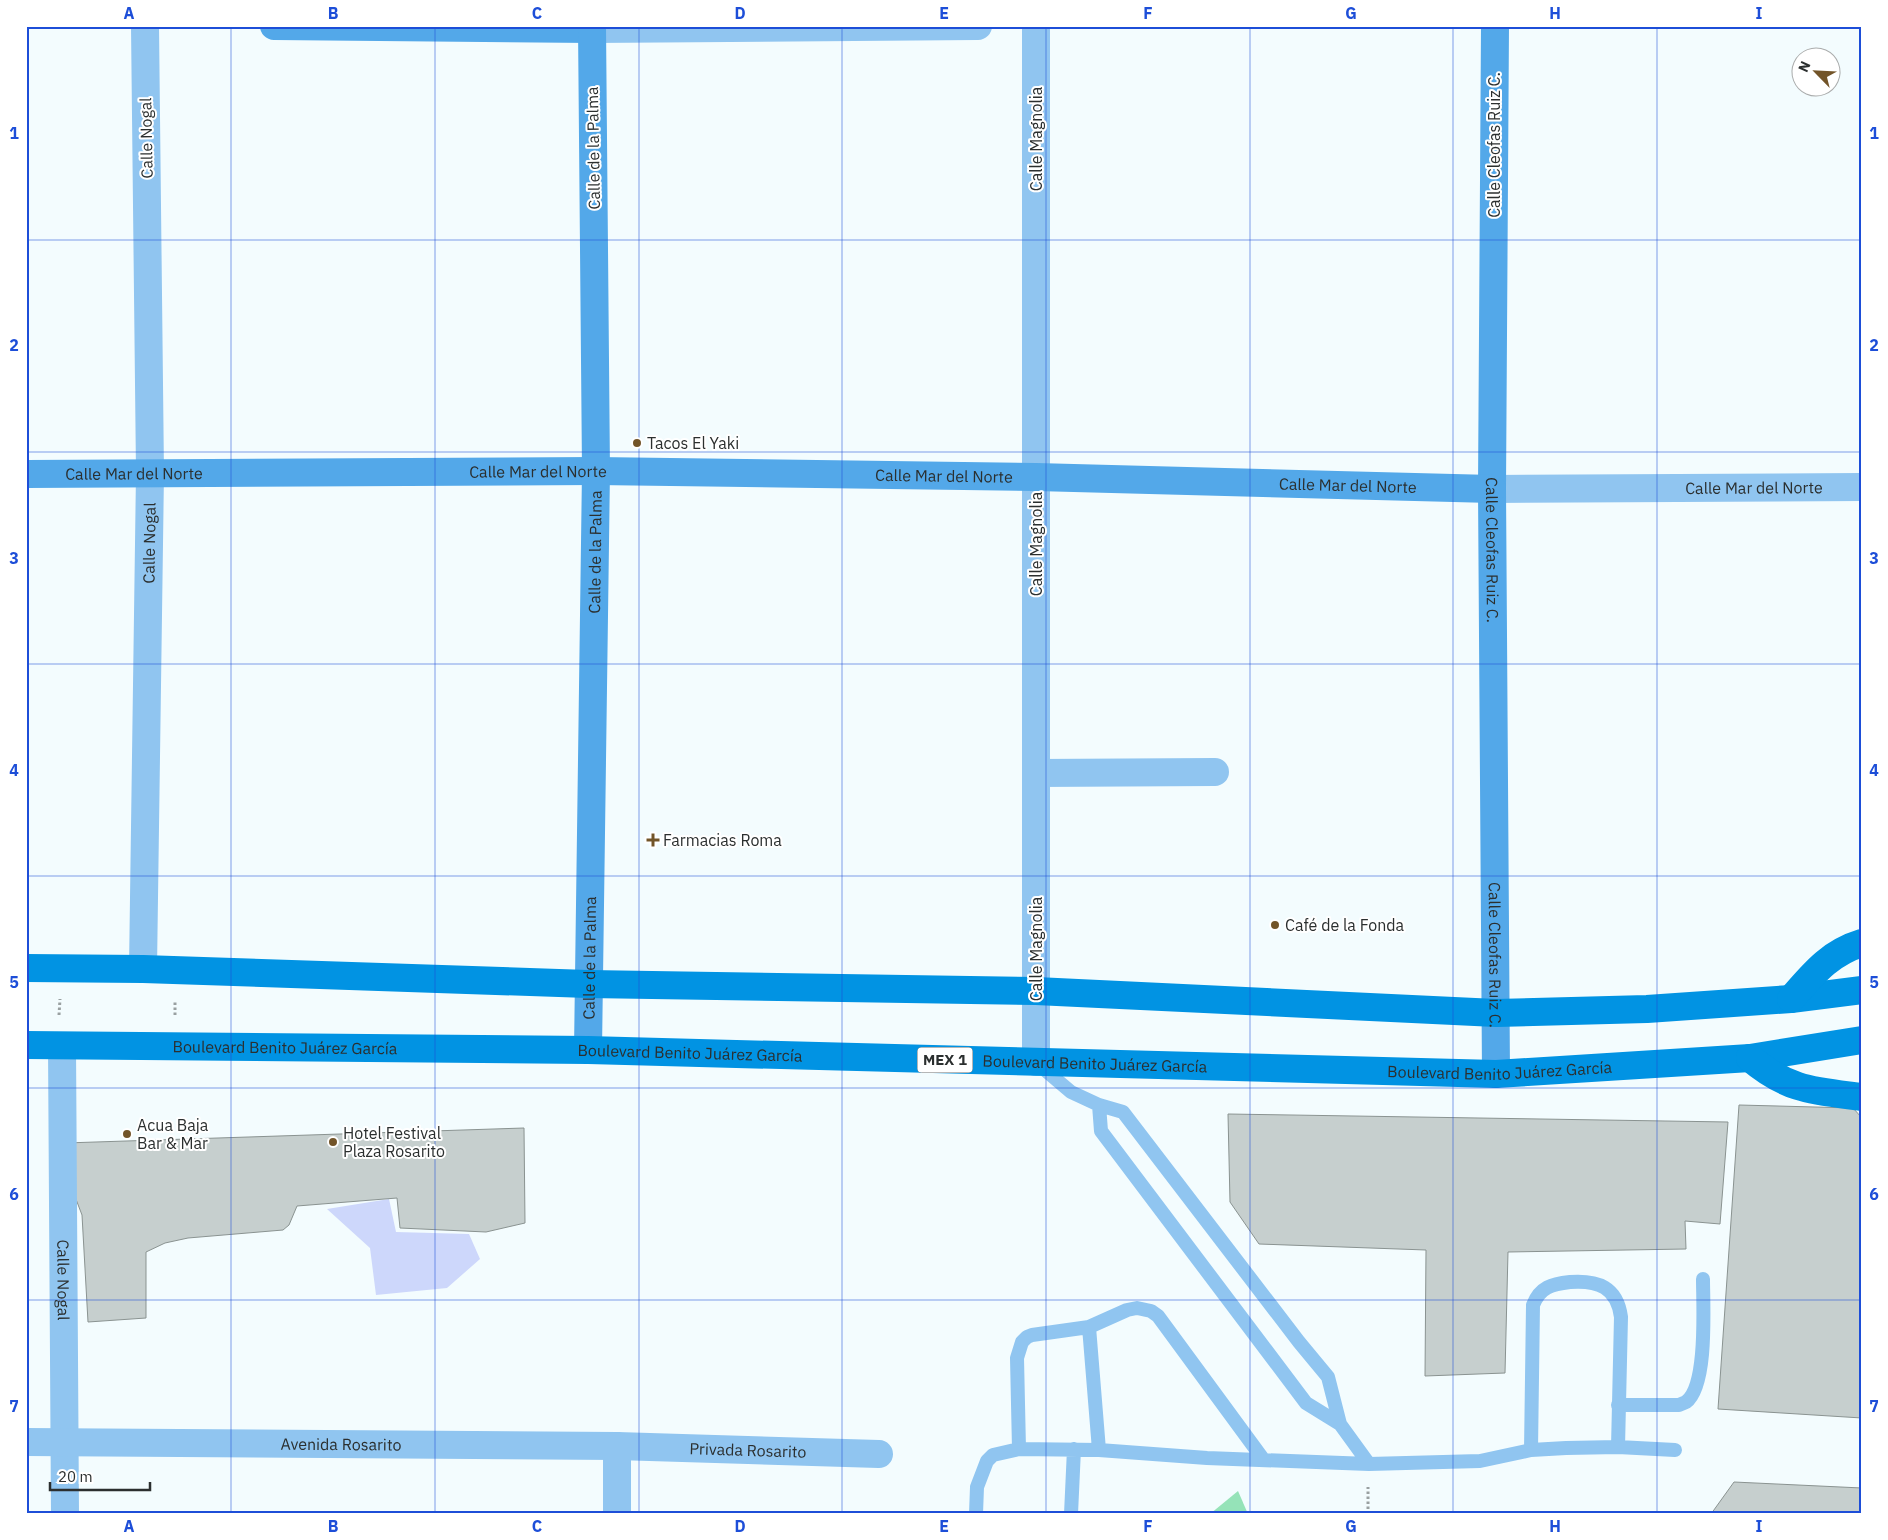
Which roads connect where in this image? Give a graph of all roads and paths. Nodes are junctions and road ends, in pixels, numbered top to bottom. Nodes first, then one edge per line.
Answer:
1 (145, 26) edge
2 (274, 26) edge
3 (978, 26) edge
4 (1036, 26) edge
5 (1495, 26) edge
6 (592, 28) edge
7 (596, 471) junction
8 (150, 473) junction
9 (26, 474) edge
10 (1036, 477) junction
11 (1862, 487) edge
12 (1492, 489) junction
13 (1215, 772) dead end
14 (1036, 773) junction
15 (1862, 943) edge
16 (26, 968) edge
17 (62, 968) junction
18 (143, 969) junction
19 (176, 970) junction
20 (588, 984) junction
21 (1862, 990) edge
22 (1036, 991) junction
23 (1791, 999) junction
24 (1496, 1014) junction
25 (1862, 1040) edge
26 (26, 1045) edge
27 (59, 1046) junction
28 (174, 1047) junction
29 (588, 1050) junction
30 (1750, 1058) junction
31 (1036, 1062) junction
32 (1496, 1074) junction
33 (1862, 1097) edge
34 (1099, 1106) junction
35 (1703, 1279) dead end
36 (1089, 1327) junction
37 (1618, 1405) junction
38 (1340, 1424) junction
39 (65, 1441) junction
40 (26, 1442) edge
41 (617, 1446) junction
42 (1618, 1447) junction
43 (1019, 1449) junction
44 (1074, 1449) junction
45 (1099, 1450) junction
46 (1531, 1450) junction
47 (1675, 1450) dead end
48 (879, 1454) dead end
49 (1263, 1459) junction
50 (1369, 1464) junction
51 (65, 1514) edge
52 (617, 1514) edge
53 (976, 1514) edge
54 (1070, 1514) edge

1 - 8 street, Calle Nogal
2 - 6 street
3 - 6 street
4 - 10 street, Calle Magnolia
5 - 12 street, Calle Cleofas Ruiz C.
6 - 7 street, Calle de la Palma
7 - 8 street, Calle Mar del Norte
7 - 10 street, Calle Mar del Norte
7 - 20 street, Calle de la Palma
8 - 9 street, Calle Mar del Norte
8 - 18 street, Calle Nogal
10 - 12 street, Calle Mar del Norte
10 - 14 street, Calle Magnolia
11 - 12 street, Calle Mar del Norte
12 - 24 street, Calle Cleofas Ruiz C.
13 - 14 street
14 - 22 street, Calle Magnolia
15 - 23 main road
16 - 17 main road
17 - 18 main road
17 - 27 path
18 - 19 main road
19 - 20 main road
19 - 28 path
20 - 22 main road
20 - 29 street, Calle de la Palma
21 - 23 main road
22 - 24 main road
22 - 31 street, Calle Magnolia
23 - 24 main road
24 - 32 street, Calle Cleofas Ruiz C.
25 - 30 main road, Boulevard Benito Juárez García / MEX 1
26 - 27 main road, Boulevard Benito Juárez García / MEX 1
27 - 28 main road, Boulevard Benito Juárez García / MEX 1
27 - 39 street, Calle Nogal
28 - 29 main road, Boulevard Benito Juárez García / MEX 1
29 - 31 main road, Boulevard Benito Juárez García / MEX 1
30 - 32 main road, Boulevard Benito Juárez García / MEX 1
30 - 33 main road
31 - 32 main road, Boulevard Benito Juárez García / MEX 1
31 - 34 lane
34 - 38 lane
34 - 38 lane
35 - 37 lane
36 - 43 lane
36 - 45 lane
36 - 49 lane
37 - 42 lane
37 - 46 lane
38 - 50 lane
39 - 40 street, Avenida Rosarito
39 - 41 street, Avenida Rosarito
39 - 51 street, Calle Nogal
41 - 48 street, Privada Rosarito
41 - 52 street
42 - 46 lane
42 - 47 lane
43 - 44 lane
43 - 53 lane
44 - 45 lane
44 - 54 lane
45 - 49 lane
46 - 50 lane
49 - 50 lane

